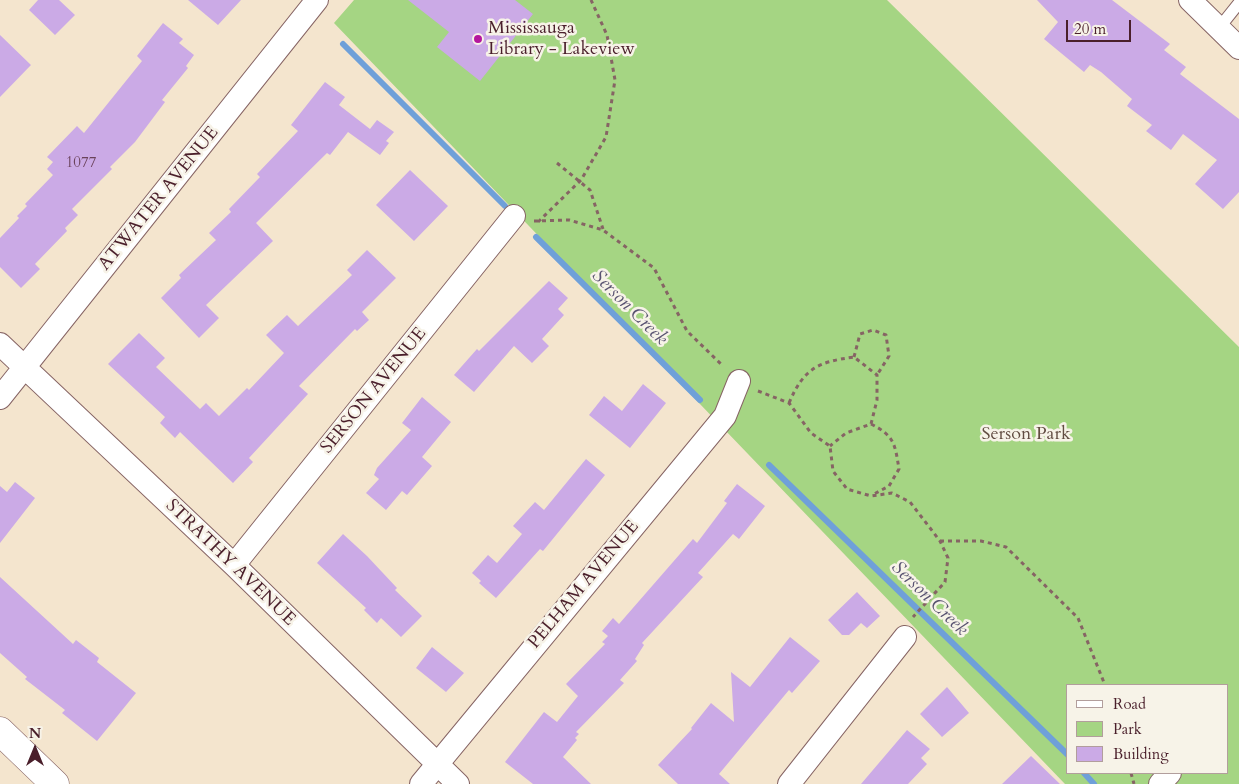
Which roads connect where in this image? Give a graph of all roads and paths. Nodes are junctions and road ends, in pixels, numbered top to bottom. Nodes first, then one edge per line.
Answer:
1 (317, 0) edge
2 (591, 0) edge
3 (1190, 0) edge
4 (1239, 3) edge
5 (1219, 28) junction
6 (1239, 48) edge
7 (557, 163) dead end
8 (581, 180) junction
9 (514, 216) dead end
10 (603, 230) junction
11 (0, 344) edge
12 (854, 357) junction
13 (24, 368) junction
14 (877, 375) junction
15 (739, 381) junction
16 (0, 398) edge
17 (789, 403) junction
18 (871, 424) junction
19 (830, 446) junction
20 (871, 496) junction
21 (940, 541) junction
22 (234, 565) junction
23 (909, 627) joint
24 (1105, 684) edge
25 (0, 731) edge
26 (436, 764) junction
27 (1169, 774) edge
28 (55, 784) edge
29 (421, 784) edge
30 (458, 784) edge
31 (789, 784) edge
32 (1160, 784) edge

1 - 13 street, ATWATER AVENUE
2 - 8 path
3 - 5 street
4 - 5 lane
5 - 6 street
7 - 8 path
8 - 10 path
8 - 10 path
9 - 22 street, SERSON AVENUE
10 - 15 path
11 - 13 street, STRATHY AVENUE
12 - 14 path
12 - 14 path
12 - 17 path
13 - 16 street, ATWATER AVENUE
13 - 22 street, STRATHY AVENUE
14 - 18 path
15 - 17 path
15 - 26 street, PELHAM AVENUE
17 - 19 path
18 - 19 path
18 - 20 path
19 - 20 path
20 - 21 path
21 - 23 path
21 - 24 path
22 - 26 street, STRATHY AVENUE
23 - 31 street
25 - 28 street
26 - 29 street, PELHAM AVENUE
26 - 30 street, STRATHY AVENUE
27 - 32 street

